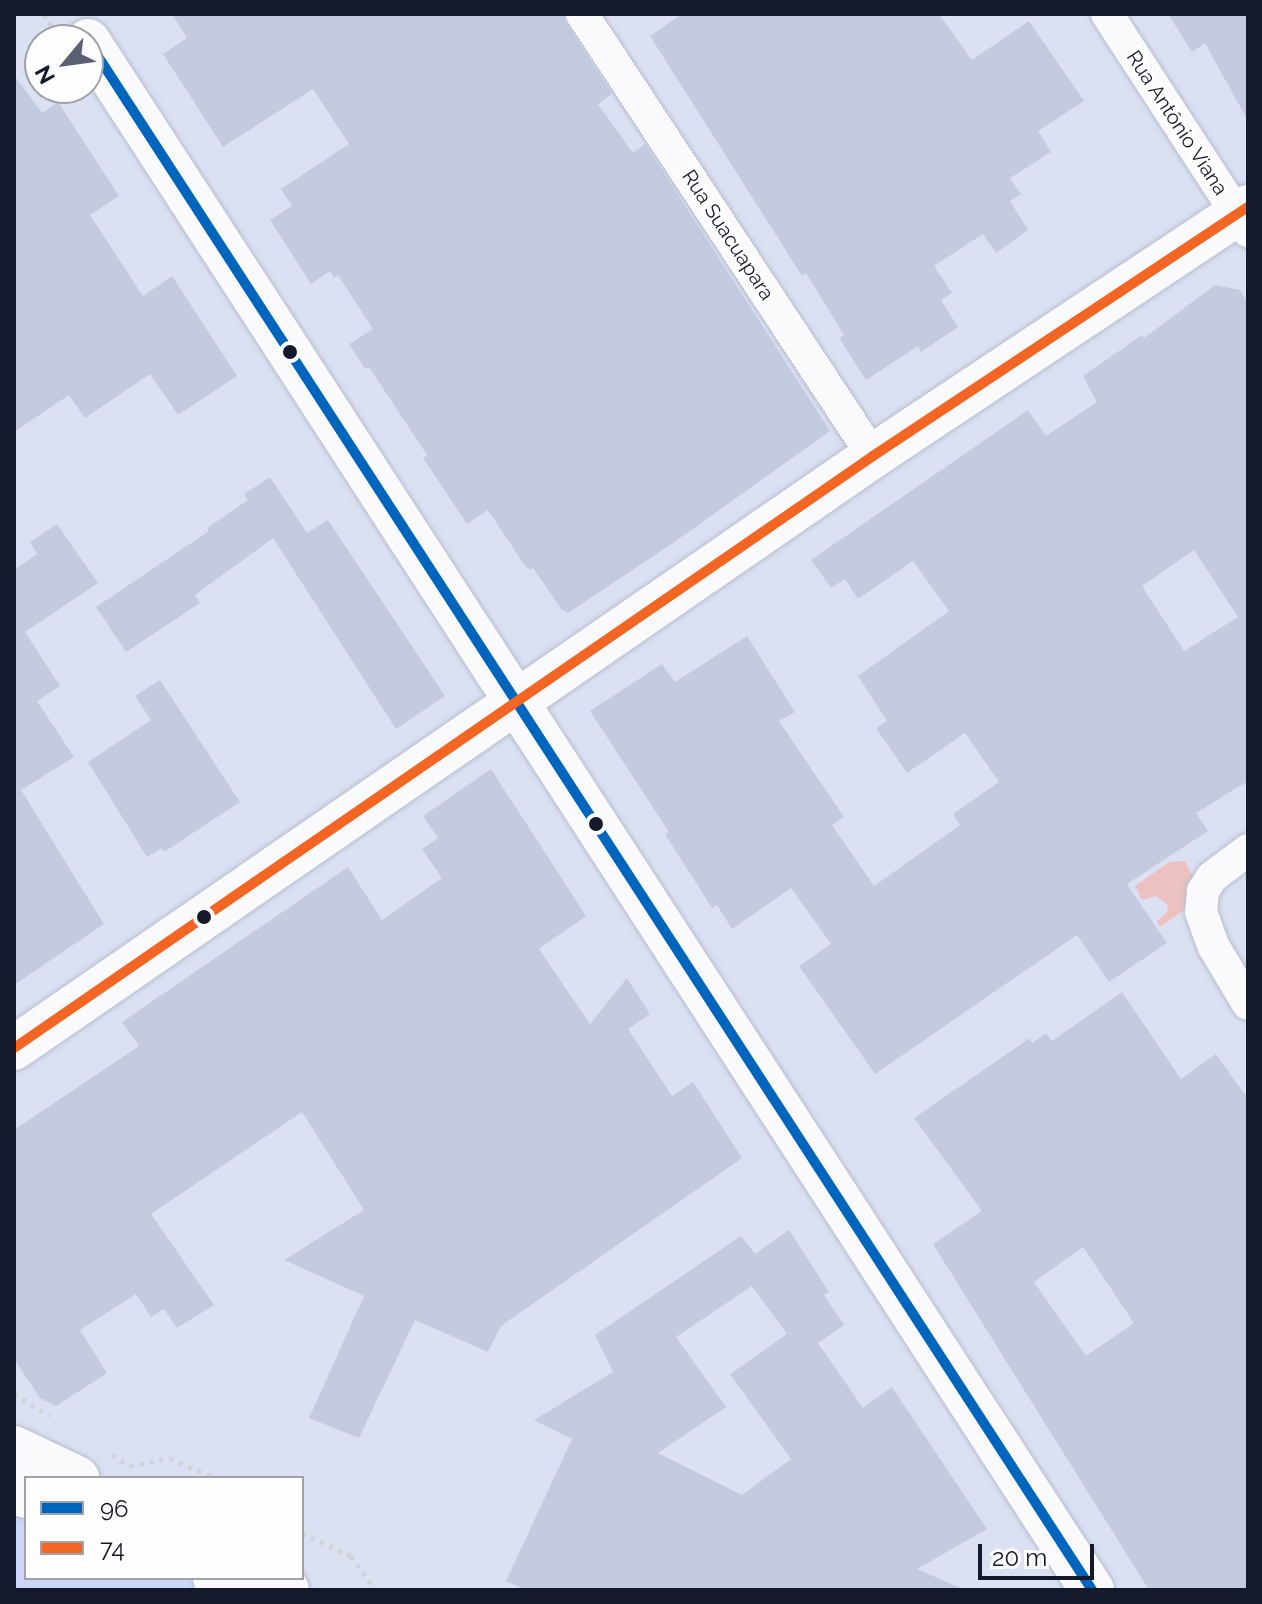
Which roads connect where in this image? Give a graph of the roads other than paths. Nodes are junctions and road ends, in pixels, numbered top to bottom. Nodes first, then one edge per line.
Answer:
1 (582, 14) edge
2 (1107, 14) edge
3 (104, 66) edge
4 (1244, 218) edge
5 (873, 456) junction
6 (518, 703) junction
7 (1248, 850) edge
8 (1248, 1004) edge
9 (14, 1048) edge
10 (14, 1448) edge
11 (90, 1464) edge
12 (220, 1580) edge
13 (242, 1590) edge
14 (1092, 1590) edge

1 - 5 street, Rua Suacuapara
2 - 4 street, Rua Antônio Viana
3 - 6 street
4 - 5 street
5 - 6 street
6 - 9 street
6 - 14 street
7 - 8 street
10 - 11 street
12 - 13 street

